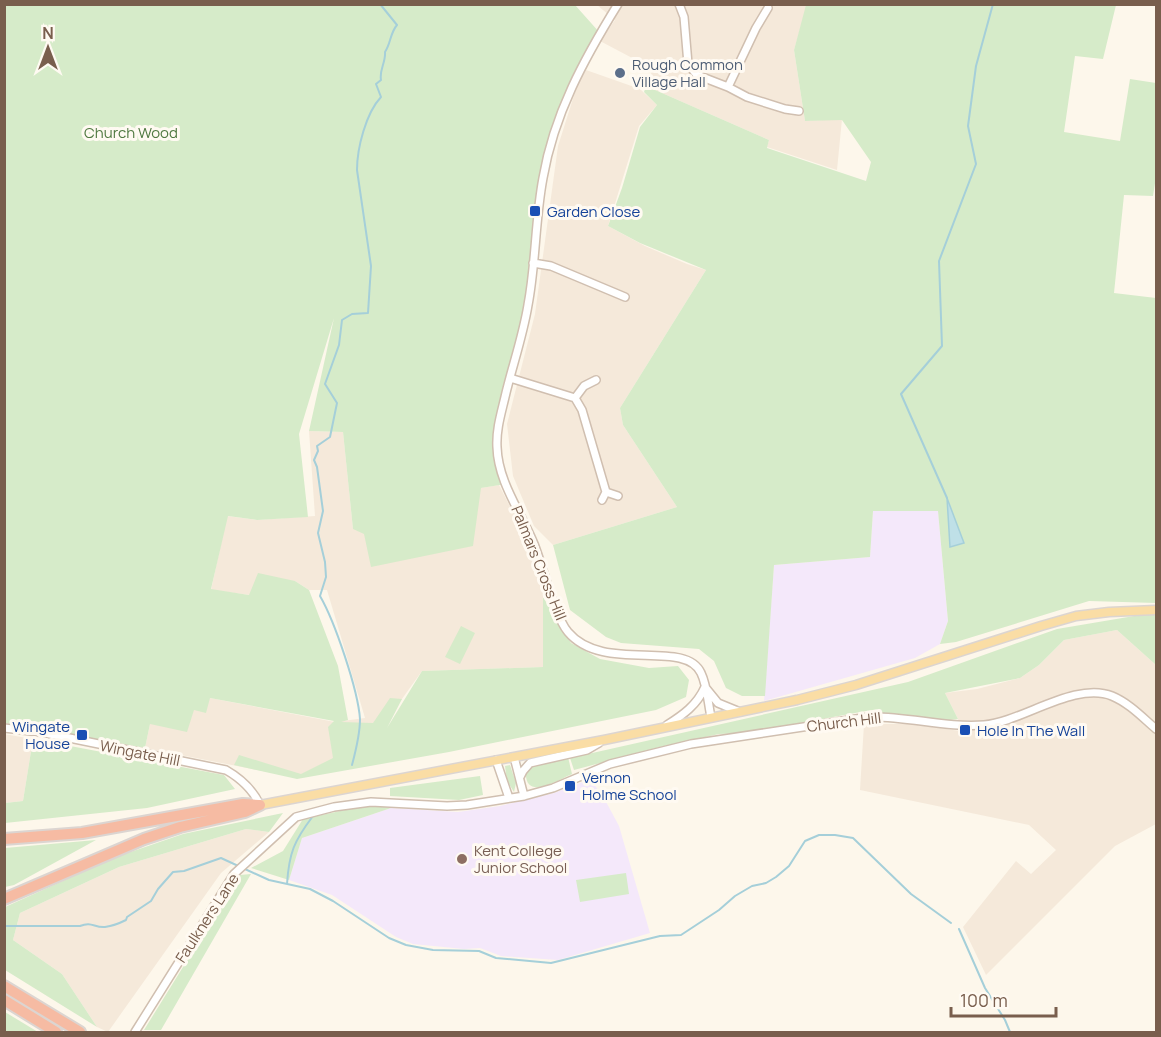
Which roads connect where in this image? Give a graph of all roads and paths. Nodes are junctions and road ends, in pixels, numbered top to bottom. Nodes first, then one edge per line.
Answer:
1 (618, 4) edge
2 (679, 4) edge
3 (768, 8) dead end
4 (728, 87) junction
5 (799, 111) dead end
6 (533, 263) junction
7 (625, 297) dead end
8 (510, 378) junction
9 (596, 380) dead end
10 (575, 398) junction
11 (606, 492) junction
12 (618, 496) dead end
13 (602, 500) dead end
14 (1156, 610) edge
15 (705, 687) junction
16 (740, 711) junction
17 (711, 717) junction
18 (665, 727) junction
19 (4, 728) edge
20 (1156, 729) edge
21 (604, 740) junction
22 (514, 757) junction
23 (496, 760) junction
24 (520, 777) junction
25 (524, 796) junction
26 (509, 798) junction
27 (260, 805) junction
28 (4, 839) edge
29 (4, 899) edge
30 (4, 986) edge
31 (4, 1000) edge
32 (56, 1032) edge
33 (80, 1032) edge
34 (135, 1032) edge

1 - 6 street, Palmars Cross Hill
2 - 4 street
3 - 4 street
4 - 5 street
6 - 7 street
6 - 8 street, Palmars Cross Hill
8 - 10 street
8 - 15 street, Palmars Cross Hill
9 - 10 street
10 - 11 street
11 - 12 street
11 - 13 street
14 - 16 main road
15 - 16 street
15 - 17 street, Palmars Cross Hill
15 - 18 street
16 - 17 main road
17 - 18 main road
18 - 21 main road
19 - 27 street, Wingate Hill
20 - 25 street, Church Hill
21 - 22 main road
21 - 24 street
22 - 23 main road
22 - 24 street
23 - 26 street
23 - 27 main road
24 - 25 street
25 - 26 street, Faulkners Lane
26 - 34 street, Faulkners Lane
27 - 28 highway
27 - 29 highway
30 - 33 highway
31 - 32 highway

